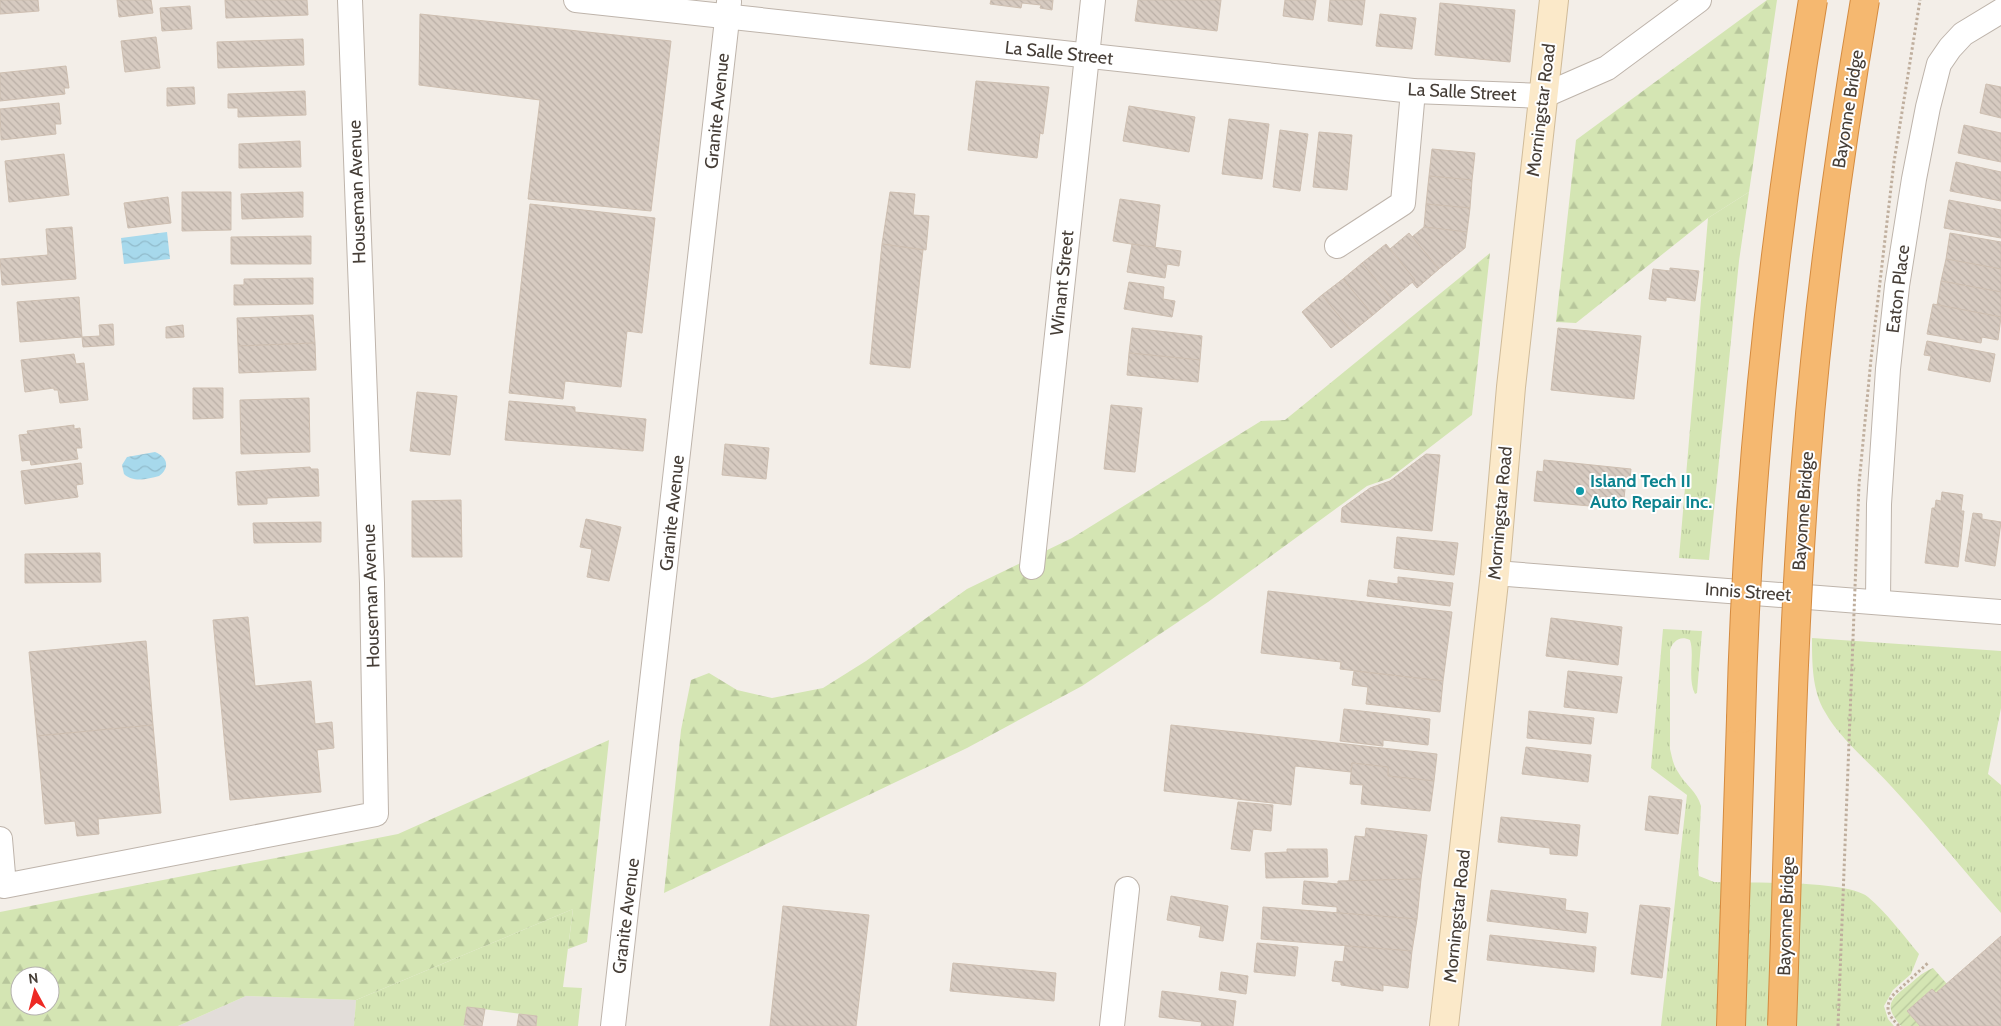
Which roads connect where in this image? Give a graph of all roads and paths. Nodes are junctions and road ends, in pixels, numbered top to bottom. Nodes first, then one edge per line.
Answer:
1 (350, 0) edge
2 (576, 0) edge
3 (1093, 0) edge
4 (1554, 0) edge
5 (1699, 0) edge
6 (1812, 0) edge
7 (1865, 0) edge
8 (1920, 0) edge
9 (728, 8) edge
10 (2001, 10) edge
11 (1087, 56) junction
12 (1413, 91) junction
13 (1543, 96) junction
14 (1337, 246) dead end
15 (1032, 566) dead end
16 (1495, 573) junction
17 (1878, 601) junction
18 (2001, 612) edge
19 (0, 839) edge
20 (1127, 889) dead end
21 (1928, 963) dead end
22 (613, 1026) edge
23 (1112, 1026) edge
24 (1444, 1026) edge
25 (1731, 1026) edge
26 (1782, 1026) edge
27 (1838, 1026) edge
28 (1899, 1026) edge

1 - 19 street, Houseman Avenue
2 - 9 street, La Salle Street
3 - 11 street, Winant Street
4 - 13 street, Morningstar Road
5 - 13 street
6 - 25 highway, bridge
7 - 26 highway, Bayonne Bridge, bridge
8 - 27 path, bridge
9 - 11 street, La Salle Street
9 - 22 street, Granite Avenue
10 - 17 street, Eaton Place
11 - 12 street, La Salle Street
11 - 15 street, Winant Street
12 - 13 street, La Salle Street
12 - 14 street
13 - 16 street, Morningstar Road
16 - 17 street, Innis Street
16 - 24 street, Morningstar Road
17 - 18 street, Innis Street
20 - 23 street
21 - 28 path

